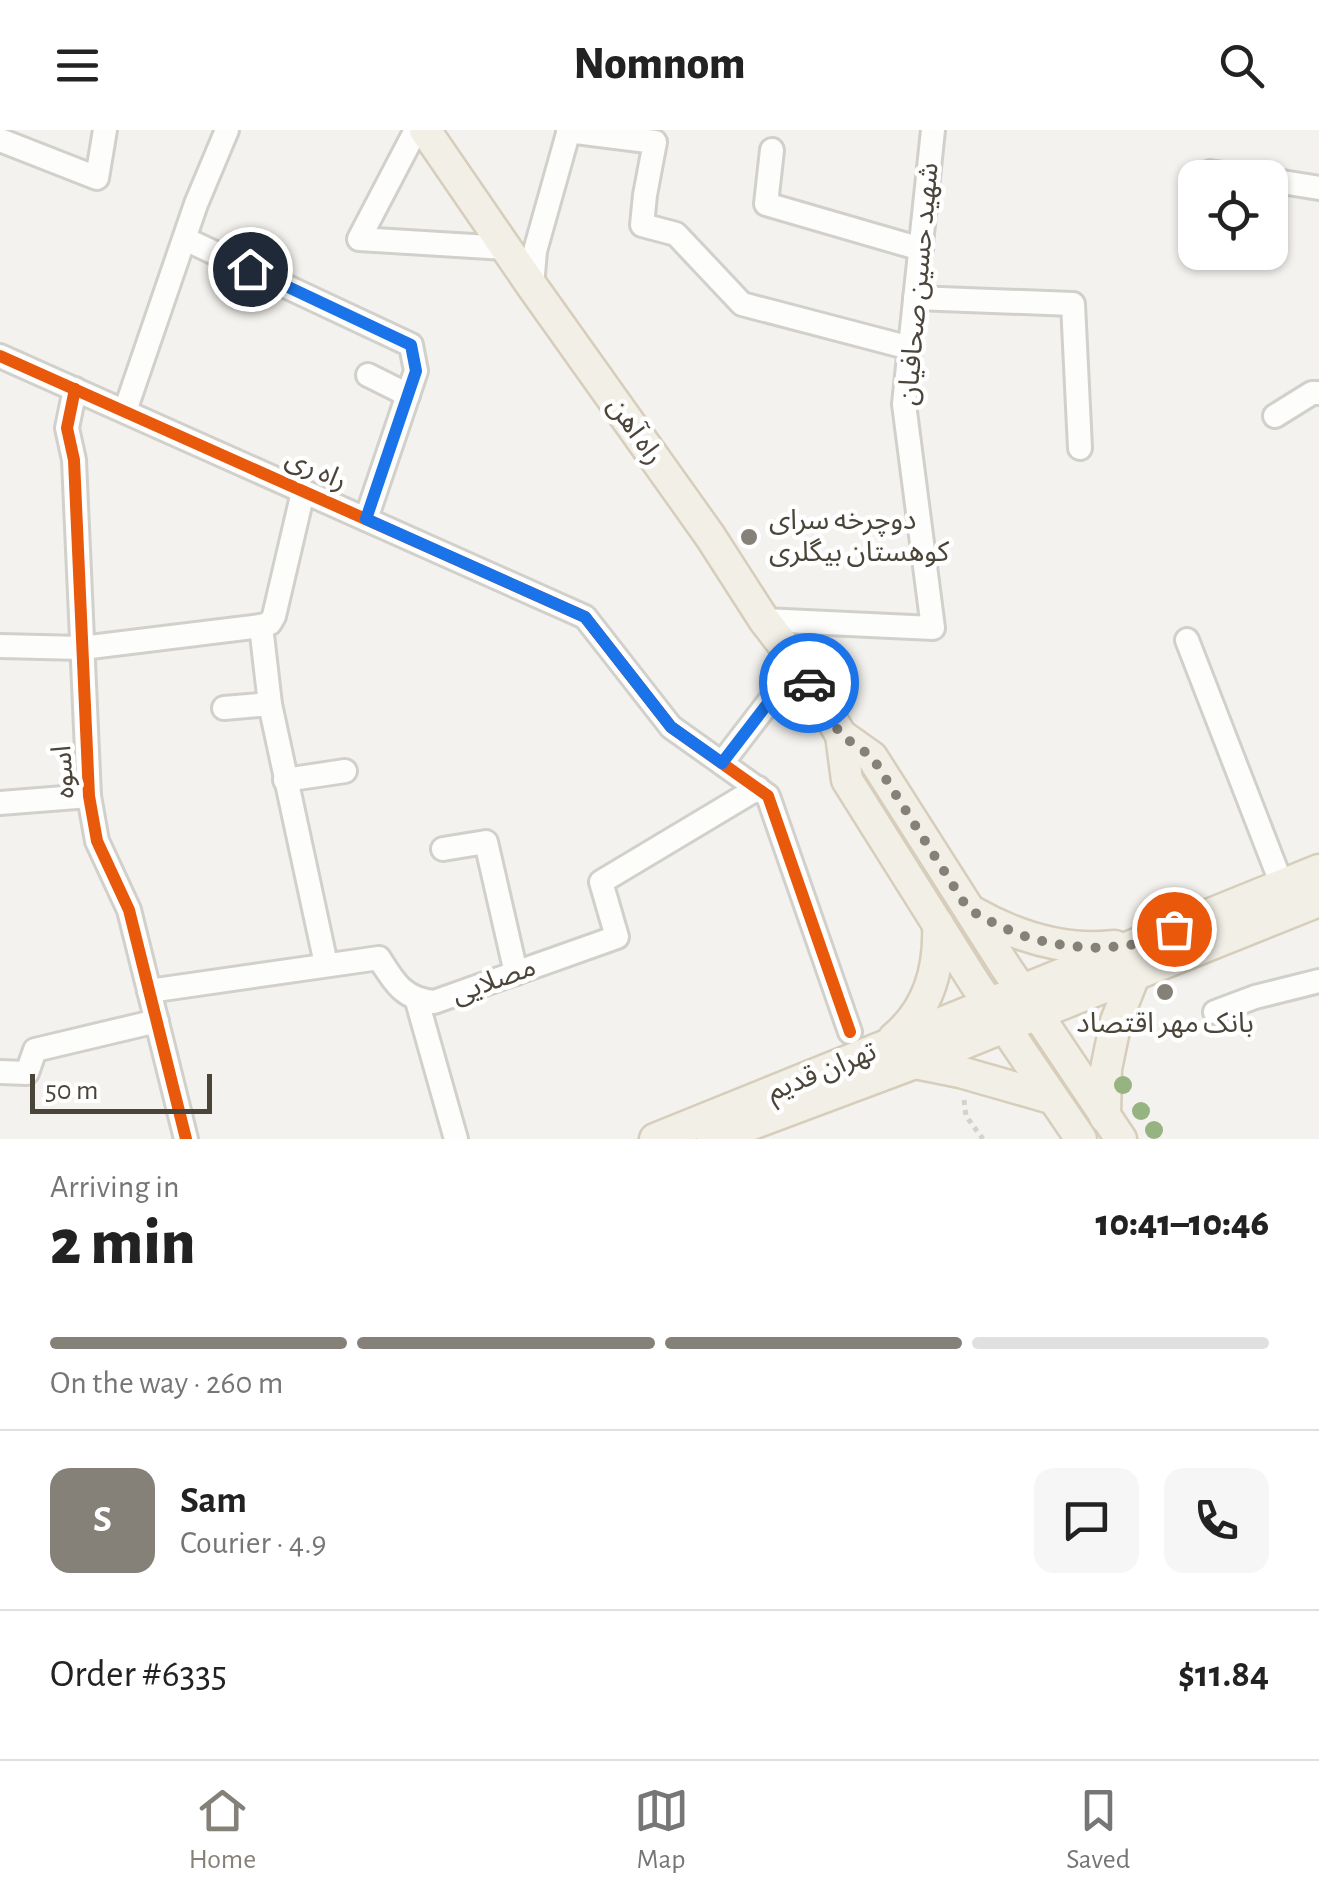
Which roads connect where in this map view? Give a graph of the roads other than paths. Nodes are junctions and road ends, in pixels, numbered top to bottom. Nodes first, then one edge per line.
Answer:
1 (105, 130) edge
2 (228, 130) edge
3 (416, 130) edge
4 (425, 130) edge
5 (568, 130) edge
6 (927, 131) edge
7 (0, 140) edge
8 (772, 150) dead end
9 (1288, 183) edge
10 (1319, 188) edge
11 (185, 239) junction
12 (505, 248) junction
13 (921, 249) junction
14 (532, 286) junction
15 (915, 298) junction
16 (910, 348) junction
17 (0, 356) edge
18 (368, 375) dead end
19 (75, 389) junction
20 (1319, 394) edge
21 (408, 395) junction
22 (125, 411) junction
23 (1275, 416) dead end
24 (1080, 448) dead end
25 (304, 492) junction
26 (366, 519) junction
27 (764, 620) junction
28 (261, 626) junction
29 (1186, 640) dead end
30 (0, 646) edge
31 (82, 648) junction
32 (798, 664) junction
33 (270, 704) junction
34 (224, 708) dead end
35 (841, 735) junction
36 (722, 763) junction
37 (345, 771) dead end
38 (285, 780) junction
39 (758, 788) junction
40 (89, 796) junction
41 (0, 803) edge
42 (443, 849) dead end
43 (1319, 870) edge
44 (1282, 885) junction
45 (1319, 901) edge
46 (968, 909) junction
47 (938, 924) junction
48 (1138, 944) junction
49 (326, 964) junction
50 (516, 973) junction
51 (1134, 976) junction
52 (1319, 982) edge
53 (149, 990) junction
54 (418, 1001) junction
55 (1030, 1003) junction
56 (1215, 1012) dead end
57 (996, 1016) junction
58 (157, 1021) junction
59 (850, 1032) dead end
60 (885, 1046) junction
61 (916, 1063) junction
62 (0, 1072) edge
63 (1052, 1098) junction
64 (1113, 1128) edge
65 (186, 1139) edge
66 (456, 1139) edge
67 (656, 1139) edge
68 (712, 1139) edge
69 (1081, 1139) edge

1 - 7 street
2 - 11 street
3 - 12 street
4 - 12 main road, راه آهن
5 - 14 street
5 - 16 street
6 - 13 street, شهید حسین صحافیان
8 - 13 street
9 - 10 street
11 - 21 street
11 - 22 street
12 - 14 main road, راه آهن
13 - 15 street, شهید حسین صحافیان
14 - 27 main road, راه آهن
15 - 16 street, شهید حسین صحافیان
15 - 24 street
16 - 27 street, شهید حسین صحافیان
17 - 19 street, راه ری
18 - 21 street
19 - 22 street, راه ری
19 - 31 street, اسوه
20 - 23 street
21 - 26 street
22 - 25 street, راه ری
25 - 26 street, راه ری
25 - 28 street
26 - 36 street, راه ری
27 - 32 main road, راه آهن
28 - 31 street
28 - 33 street
29 - 44 street
30 - 31 street
31 - 40 street, اسوه
32 - 35 main road, راه آهن
32 - 36 street
33 - 34 street
33 - 38 street
35 - 46 main road, راه آهن
35 - 47 main road, راه آهن
36 - 39 street, راه ری
37 - 38 street
38 - 49 street
39 - 50 street, مصلایی
39 - 59 street, راه ری
40 - 41 street
40 - 53 street, اسوه
42 - 50 street
43 - 44 main road
44 - 48 main road
45 - 51 main road
46 - 48 main road
46 - 55 main road, راه آهن
47 - 57 main road, راه آهن
47 - 60 main road
48 - 55 main road
49 - 53 street, مصلایی
49 - 54 street, مصلایی
50 - 54 street, مصلایی
51 - 55 main road
51 - 64 main road
52 - 56 street
53 - 58 street, اسوه
54 - 66 street
55 - 57 main road
55 - 64 main road, راه آهن
57 - 60 main road, تهران قدیم
57 - 61 main road, تهران قدیم
57 - 63 main road, راه آهن
58 - 62 street
58 - 65 street, اسوه
60 - 67 main road, تهران قدیم
61 - 63 main road
61 - 68 main road, تهران قدیم
63 - 69 main road, راه آهن

